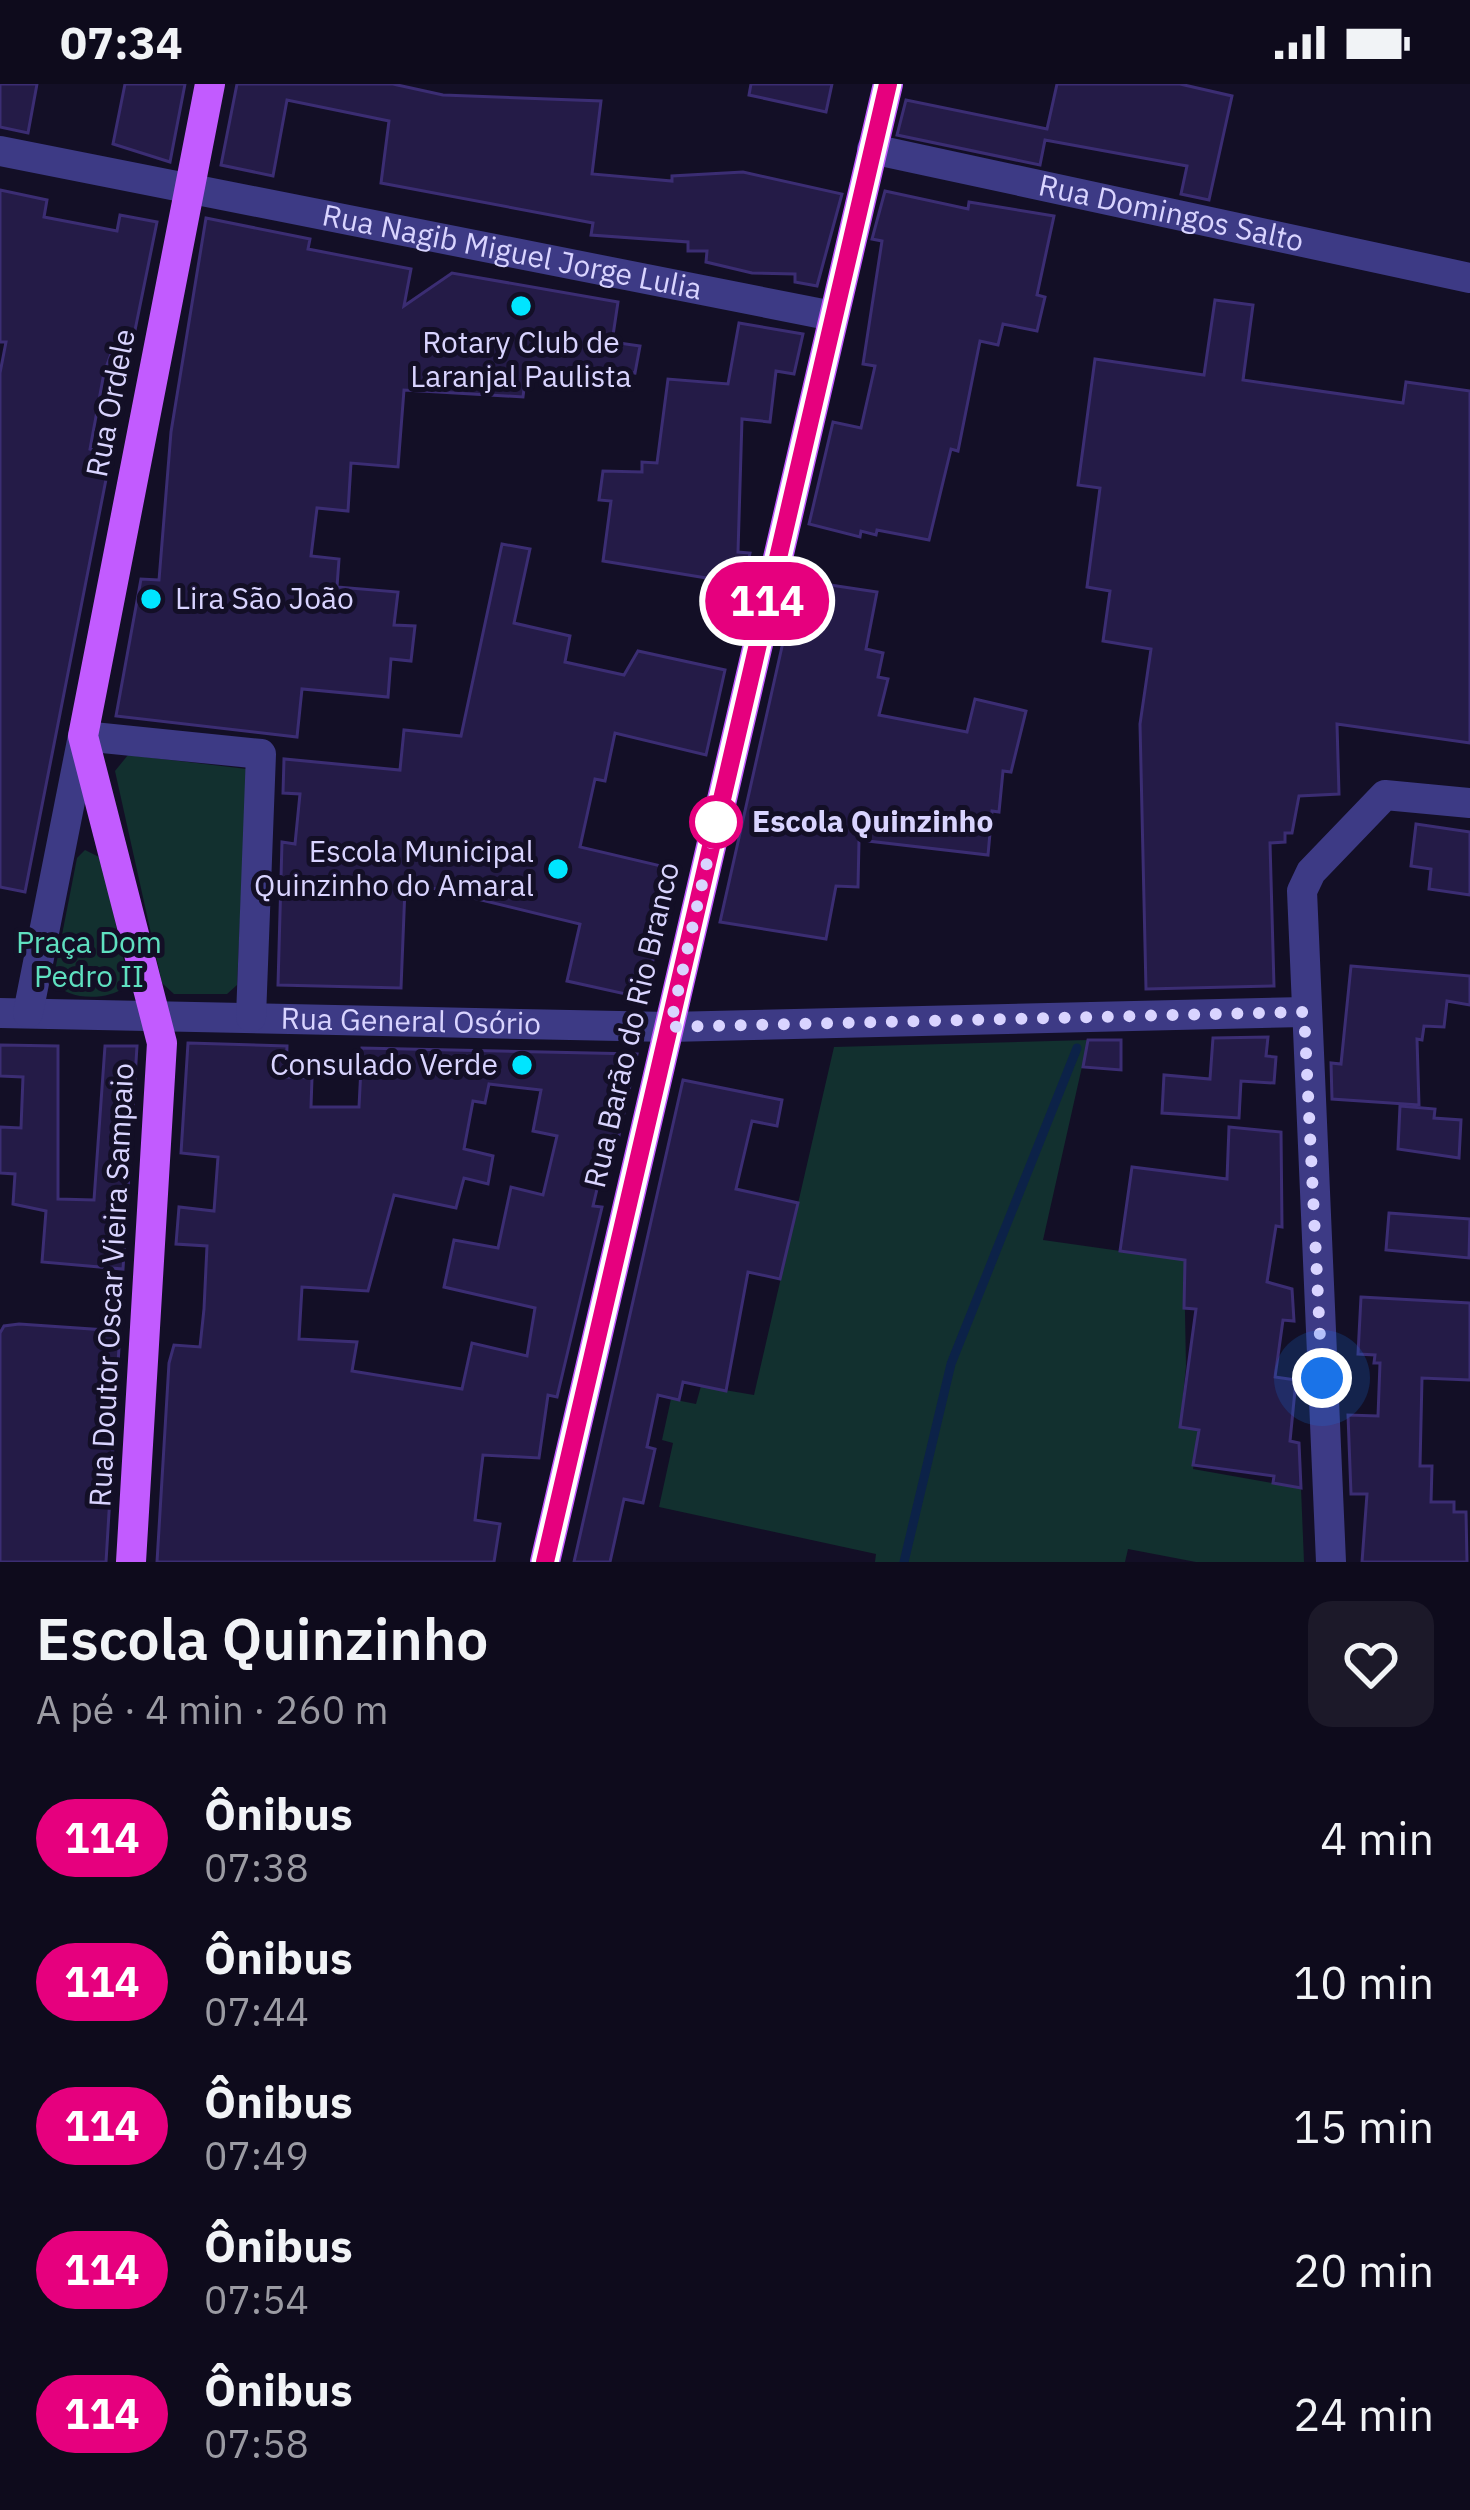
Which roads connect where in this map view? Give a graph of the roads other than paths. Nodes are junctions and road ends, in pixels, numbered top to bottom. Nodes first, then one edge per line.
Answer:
1 (210, 84) edge
2 (888, 84) edge
3 (872, 149) junction
4 (0, 151) edge
5 (190, 190) junction
6 (1470, 278) edge
7 (833, 316) junction
8 (83, 736) junction
9 (1470, 803) edge
10 (1304, 1012) junction
11 (14, 1013) edge
12 (155, 1014) junction
13 (251, 1017) junction
14 (670, 1027) junction
15 (131, 1562) edge
16 (545, 1562) edge
17 (1331, 1562) edge

1 - 5 main road, Rua Ordele
2 - 3 main road, Rua Barão do Rio Branco
3 - 6 street, Rua Domingos Salto
3 - 7 main road, Rua Barão do Rio Branco
4 - 5 street, Rua Nagib Miguel Jorge Lulia
5 - 7 street, Rua Nagib Miguel Jorge Lulia
5 - 8 main road, Rua Ordele
7 - 14 main road, Rua Barão do Rio Branco
8 - 11 street
8 - 12 main road
8 - 13 street
9 - 10 street
10 - 14 street, Rua General Osório
10 - 17 street
11 - 12 street, Rua General Osório
12 - 13 street, Rua General Osório
12 - 15 main road, Rua Doutor Oscar Vieira Sampaio
13 - 14 street, Rua General Osório
14 - 16 main road, Rua Barão do Rio Branco

